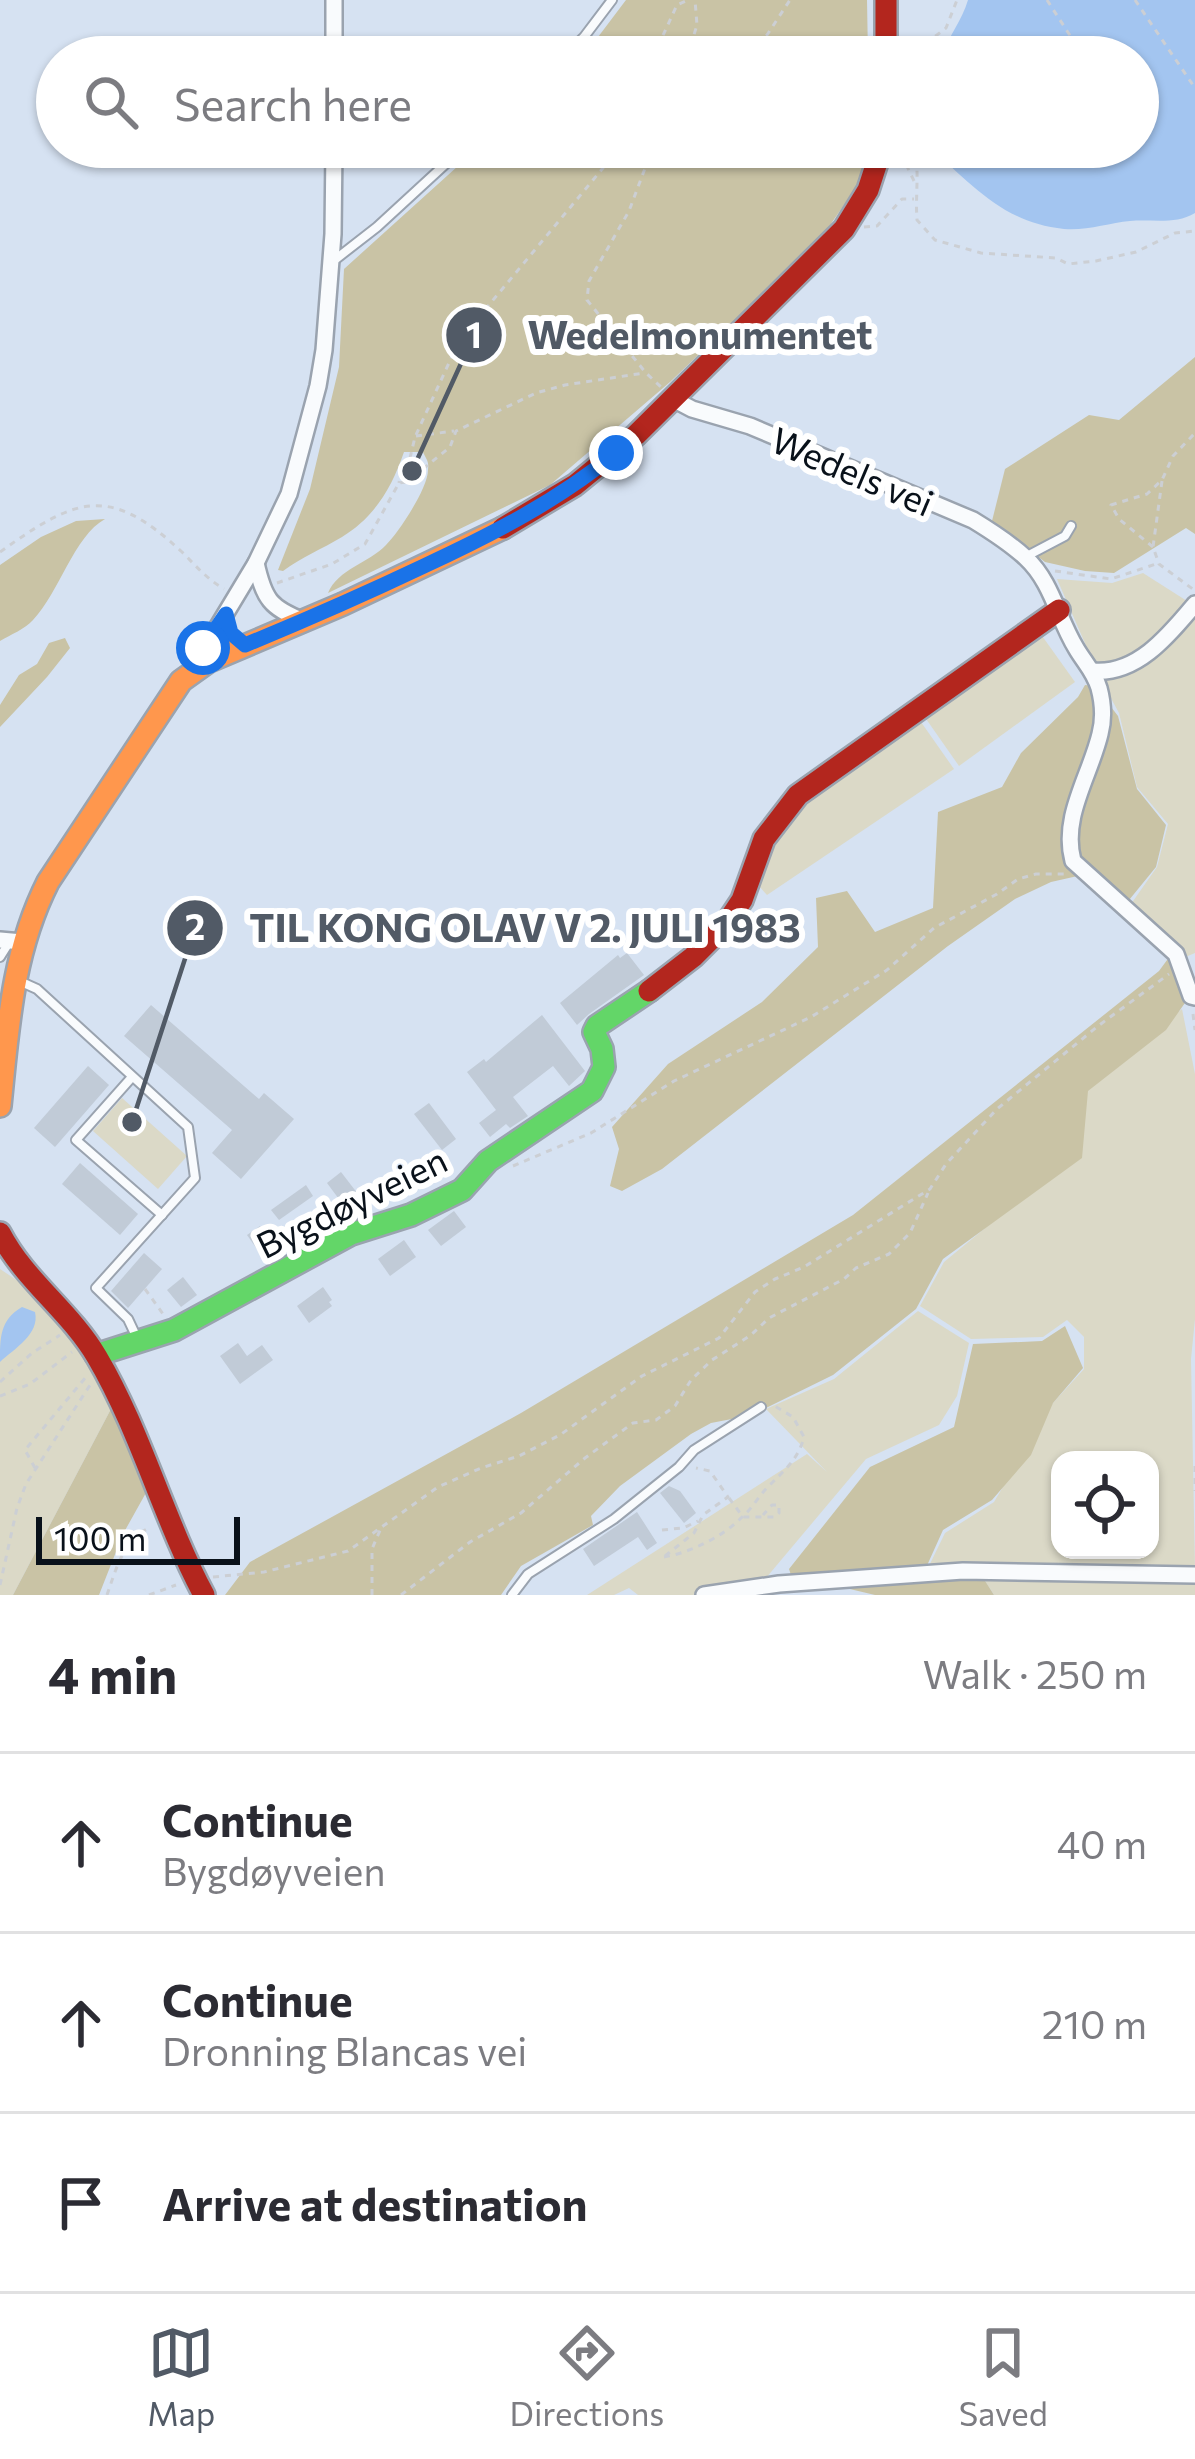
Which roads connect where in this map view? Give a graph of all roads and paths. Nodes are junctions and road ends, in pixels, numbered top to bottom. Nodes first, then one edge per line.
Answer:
1 (334, 0) edge
2 (612, 0) edge
3 (790, 0) edge
4 (886, 0) edge
5 (957, 0) edge
6 (1047, 0) edge
7 (1135, 0) edge
8 (695, 1) edge
9 (334, 36) edge
10 (585, 36) edge
11 (663, 36) edge
12 (694, 36) edge
13 (766, 36) edge
14 (890, 36) edge
15 (936, 36) edge
16 (1070, 36) edge
17 (1195, 88) edge
18 (333, 168) edge
19 (441, 168) edge
20 (603, 168) edge
21 (645, 168) edge
22 (876, 168) edge
23 (908, 168) edge
24 (918, 168) edge
25 (915, 182) junction
26 (906, 198) junction
27 (915, 199) junction
28 (860, 226) dead end
29 (1195, 231) edge
30 (331, 263) junction
31 (646, 373) junction
32 (670, 395) junction
33 (456, 431) junction
34 (1195, 433) edge
35 (415, 436) junction
36 (410, 458) junction
37 (423, 469) junction
38 (1162, 481) junction
39 (399, 483) junction
40 (1071, 526) dead end
41 (1153, 547) junction
42 (0, 552) edge
43 (1030, 562) junction
44 (256, 563) junction
45 (1159, 564) junction
46 (270, 586) dead end
47 (1195, 591) edge
48 (236, 596) junction
49 (1195, 604) edge
50 (1059, 610) junction
51 (226, 614) junction
52 (304, 621) junction
53 (245, 645) junction
54 (1093, 670) junction
55 (191, 671) junction
56 (1083, 871) junction
57 (11, 940) edge
58 (1175, 954) junction
59 (0, 957) edge
60 (16, 979) junction
61 (1194, 1004) edge
62 (1195, 1030) edge
63 (132, 1077) junction
64 (0, 1106) edge
65 (498, 1173) dead end
66 (931, 1189) junction
67 (161, 1215) junction
68 (0, 1233) edge
69 (145, 1289) dead end
70 (174, 1330) junction
71 (64, 1333) dead end
72 (138, 1341) junction
73 (71, 1342) dead end
74 (95, 1366) junction
75 (0, 1382) edge
76 (0, 1396) edge
77 (761, 1407) joint
78 (1195, 1466) edge
79 (680, 1467) junction
80 (36, 1469) junction
81 (1195, 1491) edge
82 (728, 1497) junction
83 (764, 1515) dead end
84 (743, 1517) junction
85 (168, 1520) junction
86 (699, 1520) junction
87 (382, 1527) junction
88 (662, 1530) dead end
89 (1195, 1575) edge
90 (184, 1582) dead end
91 (0, 1585) edge
92 (205, 1586) edge
93 (107, 1595) edge
94 (149, 1595) edge
95 (373, 1595) edge
96 (401, 1595) edge
97 (512, 1595) edge
98 (704, 1595) edge

1 - 9 street
2 - 10 lane
3 - 13 path
4 - 14 street
5 - 15 path
6 - 16 path
7 - 17 path
8 - 11 path
8 - 12 path
18 - 30 street
19 - 30 lane
20 - 35 path
21 - 31 path
22 - 32 street
23 - 25 path
24 - 25 path
25 - 26 path
25 - 27 path
26 - 27 path
26 - 28 path
27 - 29 path
30 - 44 street
31 - 32 path
31 - 33 path
32 - 43 street, Wedels vei
32 - 52 street
33 - 35 path
33 - 37 path
34 - 38 path
35 - 36 path
36 - 37 path
36 - 39 path
37 - 39 path
38 - 41 path
38 - 41 path
39 - 46 path
40 - 43 lane
41 - 45 path
42 - 48 path
43 - 45 path
43 - 50 street, Wedels vei
44 - 48 street
44 - 52 street
45 - 47 path
48 - 51 street
49 - 54 street
50 - 54 street, Wedels vei
50 - 70 street, Bygdøyveien
51 - 53 street
51 - 55 street
52 - 53 street
53 - 55 street
54 - 56 street, Wedels vei
55 - 57 street
56 - 58 street
56 - 65 path
57 - 59 lane
57 - 60 street
58 - 61 street
58 - 66 path
60 - 63 lane
60 - 64 street
61 - 62 path
63 - 67 lane
63 - 67 lane
66 - 87 path
66 - 96 path
67 - 72 lane
68 - 74 street
69 - 70 path
70 - 72 street, Bygdøyveien
71 - 75 path
72 - 74 street, Bygdøyveien
73 - 76 path
74 - 80 path
74 - 80 path
74 - 85 street
77 - 79 lane
77 - 84 path
78 - 81 path
79 - 82 path
79 - 97 lane
80 - 91 path
82 - 84 path
82 - 86 path
83 - 84 path
84 - 86 path
85 - 92 street
85 - 93 path
86 - 88 path
87 - 92 path
87 - 95 path
89 - 98 street
90 - 94 path

